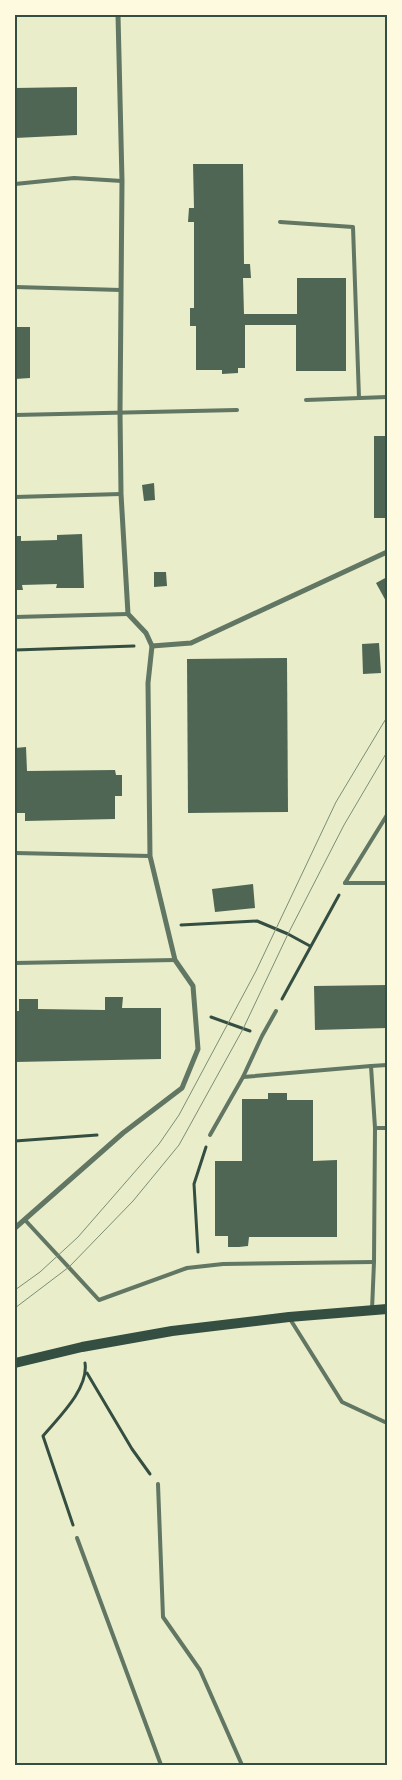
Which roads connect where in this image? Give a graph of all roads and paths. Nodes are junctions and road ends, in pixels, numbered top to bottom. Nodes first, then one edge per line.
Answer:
1 (118, 15) edge
2 (122, 182) junction
3 (15, 184) edge
4 (280, 222) dead end
5 (15, 287) edge
6 (121, 290) junction
7 (387, 397) edge
8 (359, 398) junction
9 (306, 400) dead end
10 (237, 410) dead end
11 (120, 412) junction
12 (15, 415) edge
13 (121, 494) junction
14 (15, 497) edge
15 (387, 552) edge
16 (128, 614) junction
17 (15, 617) edge
18 (152, 646) junction
19 (15, 650) edge
20 (387, 815) edge
21 (15, 853) edge
22 (150, 856) junction
23 (346, 883) junction
24 (387, 883) edge
25 (167, 925) junction
26 (310, 946) junction
27 (175, 960) junction
28 (15, 963) edge
29 (195, 1011) junction
30 (276, 1011) joint
31 (262, 1036) junction
32 (387, 1065) edge
33 (371, 1066) junction
34 (243, 1077) junction
35 (375, 1128) junction
36 (387, 1128) edge
37 (123, 1133) junction
38 (210, 1135) joint
39 (15, 1141) edge
40 (25, 1220) junction
41 (15, 1228) edge
42 (374, 1262) junction
43 (199, 1267) junction
44 (387, 1309) edge
45 (372, 1310) junction
46 (289, 1317) junction
47 (82, 1347) junction
48 (15, 1363) edge
49 (87, 1374) junction
50 (387, 1423) edge
51 (158, 1484) joint
52 (77, 1538) joint
53 (161, 1765) edge
54 (242, 1765) edge

1 - 2 street
2 - 3 lane
2 - 6 street
4 - 8 lane
5 - 6 lane
6 - 11 street
7 - 8 lane
8 - 9 lane
10 - 11 lane
11 - 12 lane
11 - 13 street
13 - 14 lane
13 - 16 street
15 - 18 street
16 - 17 lane
16 - 18 street
18 - 19 path
18 - 22 street
20 - 23 lane
21 - 22 lane
22 - 25 street
23 - 24 lane
23 - 26 path
25 - 26 path
25 - 27 street
26 - 30 path
27 - 28 lane
27 - 29 street
29 - 31 path
29 - 37 street
30 - 31 lane
31 - 34 lane
32 - 33 lane
33 - 34 lane
33 - 35 lane
34 - 38 lane
35 - 36 lane
35 - 42 lane
37 - 39 path
37 - 40 street
38 - 43 path
40 - 41 street
40 - 43 lane
42 - 43 lane
42 - 45 lane
44 - 45 main road
45 - 46 main road
46 - 47 main road
46 - 50 lane
47 - 48 main road
47 - 49 path
49 - 51 path
49 - 52 path
51 - 54 lane
52 - 53 lane

